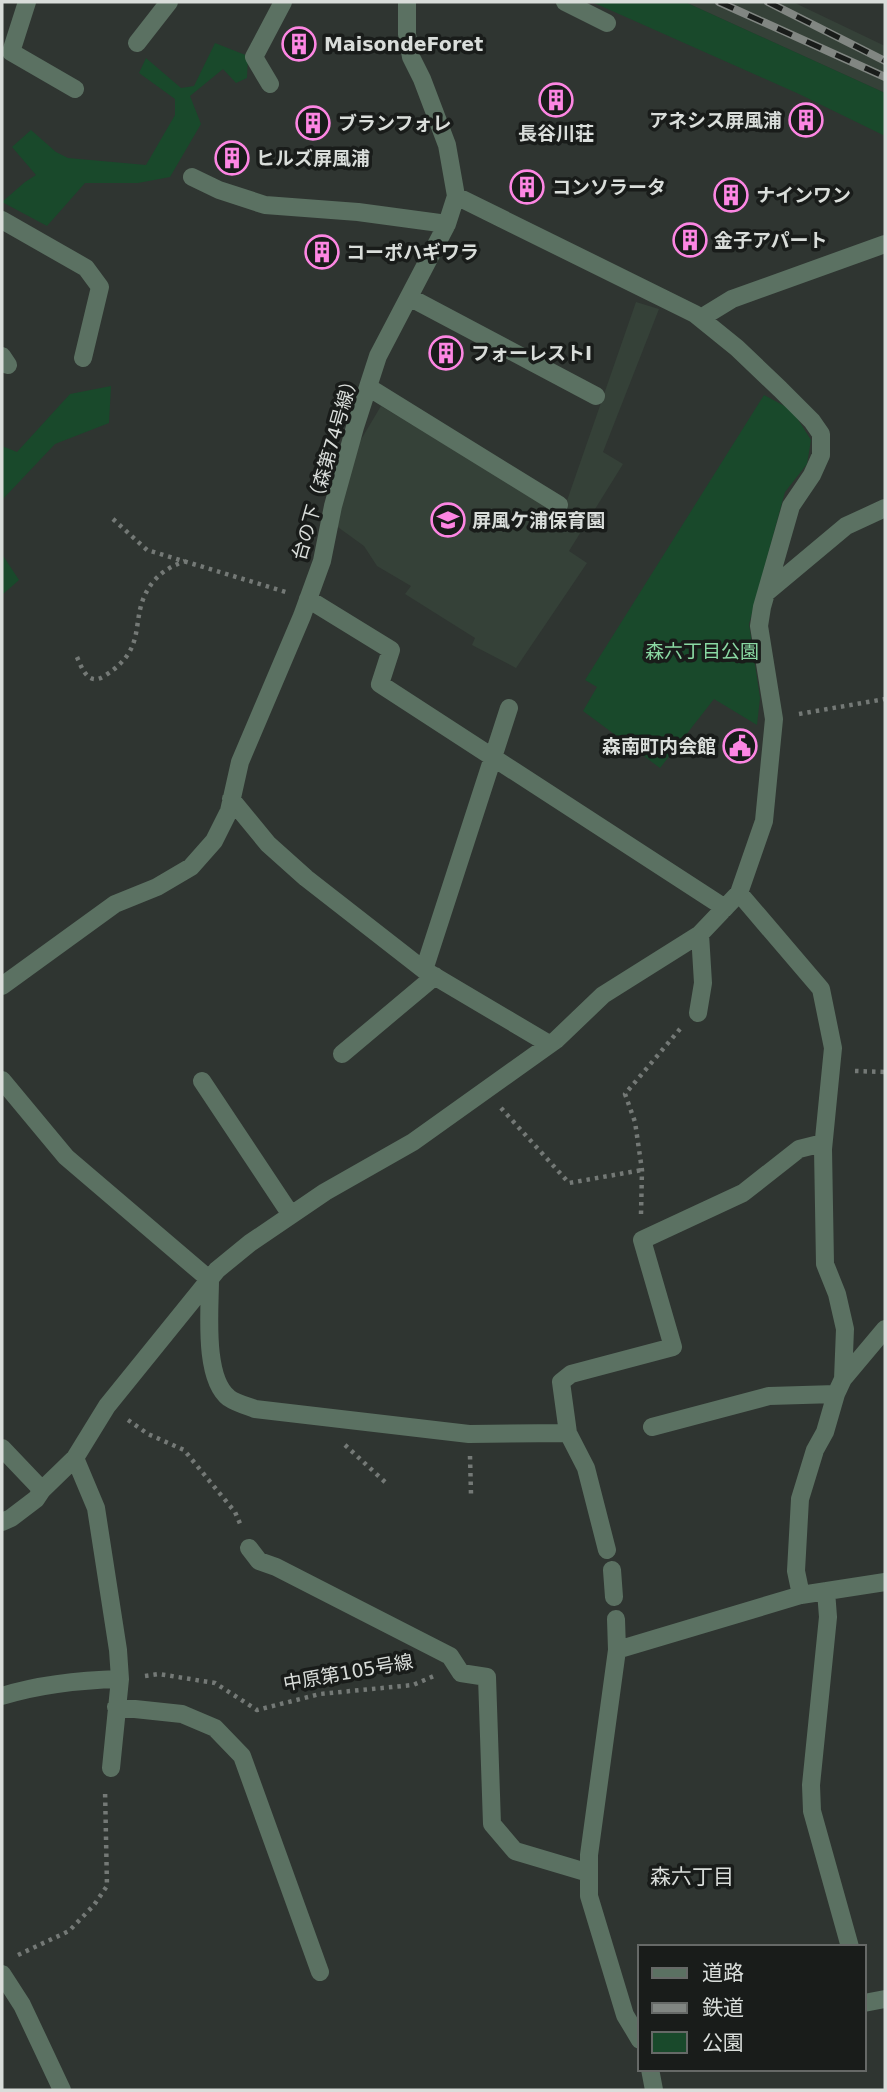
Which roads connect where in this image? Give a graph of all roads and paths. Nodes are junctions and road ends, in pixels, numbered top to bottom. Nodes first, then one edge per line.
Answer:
1 (27, 2) edge
2 (169, 2) edge
3 (283, 2) edge
4 (407, 2) edge
5 (565, 2) edge
6 (607, 23) dead end
7 (137, 43) dead end
8 (270, 84) dead end
9 (75, 89) dead end
10 (192, 177) dead end
11 (456, 196) junction
12 (2, 220) edge
13 (447, 224) junction
14 (885, 244) edge
15 (409, 297) junction
16 (701, 318) junction
17 (83, 358) dead end
18 (368, 387) junction
19 (596, 396) dead end
20 (559, 505) dead end
21 (885, 508) edge
22 (113, 519) dead end
23 (186, 561) junction
24 (768, 592) junction
25 (308, 599) junction
26 (77, 657) dead end
27 (885, 699) edge
28 (509, 708) dead end
29 (774, 719) junction
30 (493, 758) junction
31 (231, 799) junction
32 (739, 892) junction
33 (725, 908) junction
34 (700, 933) junction
35 (429, 973) junction
36 (2, 986) edge
37 (699, 1010) joint
38 (550, 1044) junction
39 (342, 1054) dead end
40 (2, 1080) edge
41 (202, 1081) dead end
42 (484, 1090) junction
43 (823, 1143) junction
44 (642, 1170) junction
45 (641, 1211) dead end
46 (291, 1215) junction
47 (210, 1280) junction
48 (885, 1329) edge
49 (839, 1387) junction
50 (107, 1406) junction
51 (310, 1416) junction
52 (652, 1427) dead end
53 (568, 1433) junction
54 (469, 1434) junction
55 (2, 1448) edge
56 (75, 1458) junction
57 (386, 1482) dead end
58 (42, 1490) junction
59 (471, 1494) dead end
60 (2, 1522) edge
61 (249, 1548) joint
62 (607, 1550) dead end
63 (612, 1570) dead end
64 (885, 1582) edge
65 (826, 1591) junction
66 (801, 1595) junction
67 (614, 1597) dead end
68 (616, 1619) dead end
69 (617, 1650) junction
70 (450, 1656) junction
71 (120, 1679) junction
72 (2, 1696) edge
73 (116, 1707) junction
74 (111, 1768) joint
75 (589, 1873) junction
76 (849, 1945) edge
77 (29, 1949) dead end
78 (320, 1972) dead end
79 (2, 1974) edge
80 (885, 1999) edge
81 (866, 2001) edge
82 (638, 2037) edge
83 (650, 2071) edge
84 (62, 2090) edge
85 (653, 2090) edge

1 - 9 street
2 - 7 street
3 - 8 street
4 - 11 street, 台の下（森第74号線）
5 - 6 street
10 - 13 street
11 - 13 street, 台の下（森第74号線）
11 - 16 street
12 - 17 street
13 - 15 street, 台の下（森第74号線）
14 - 16 street
15 - 18 street, 台の下（森第74号線）
15 - 19 street
16 - 24 street
18 - 20 street
18 - 25 street, 台の下（森第74号線）
21 - 24 street
22 - 23 path
23 - 25 path
23 - 26 path
24 - 29 street
25 - 30 street
25 - 31 street, 台の下（森第74号線）
27 - 29 path
28 - 30 street
29 - 32 street
30 - 33 street
30 - 35 street
31 - 35 street
31 - 36 street, 台の下（森第74号線）
32 - 33 street
32 - 43 street
33 - 34 street
34 - 37 street
34 - 38 street
35 - 38 street
35 - 39 street
37 - 44 path
38 - 42 street
40 - 47 street
41 - 46 street
42 - 44 path
42 - 46 street
43 - 49 street
43 - 53 street
44 - 45 path
46 - 47 street
47 - 50 street
47 - 51 street
48 - 49 street
49 - 52 street
49 - 66 street
50 - 56 street
50 - 61 path
51 - 54 street
51 - 57 path
53 - 54 street
53 - 62 street
54 - 59 path
55 - 58 street
56 - 58 street
56 - 71 street
58 - 60 street
61 - 70 street
63 - 67 street
64 - 65 street
65 - 66 street
65 - 76 street
66 - 69 street
68 - 69 street
69 - 75 street
70 - 71 path, 中原第105号線
70 - 75 street
71 - 72 street
71 - 73 street
73 - 74 street
73 - 78 street
74 - 77 path
75 - 82 street
79 - 84 street
80 - 81 street
83 - 85 street

